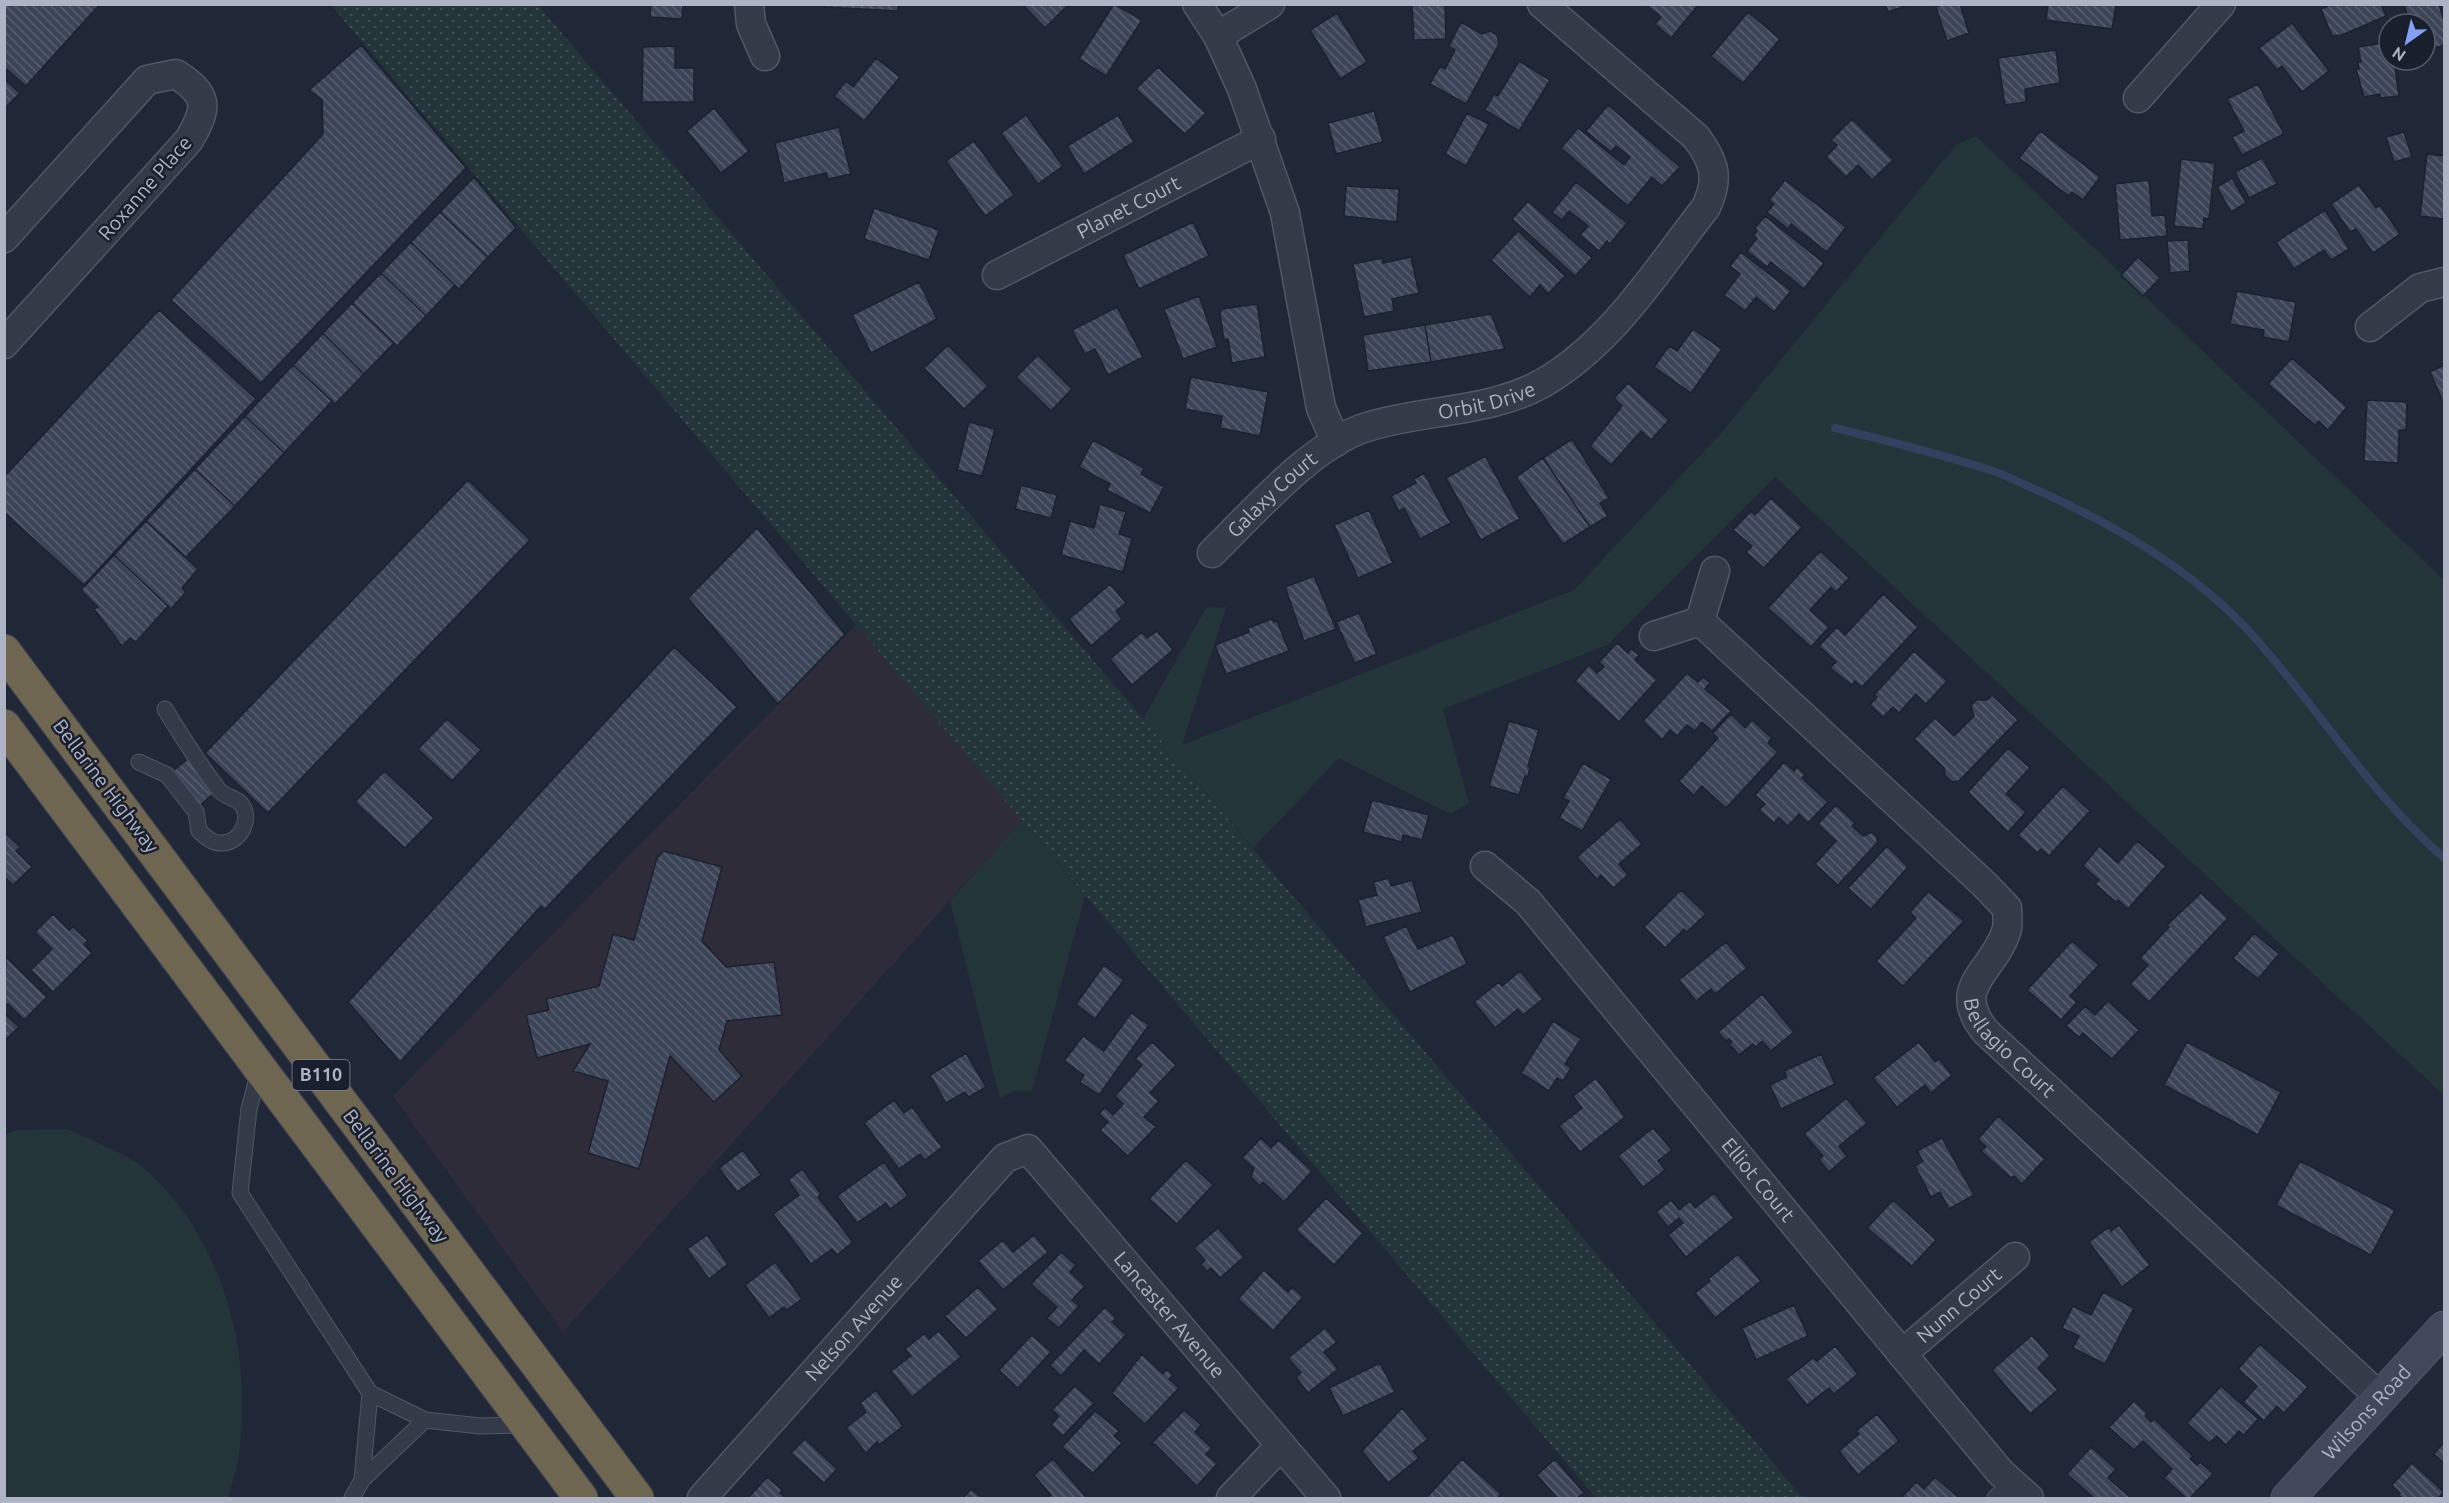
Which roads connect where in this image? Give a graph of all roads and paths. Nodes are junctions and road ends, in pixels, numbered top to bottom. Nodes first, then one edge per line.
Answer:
1 (749, 4) edge
2 (1197, 4) edge
3 (1270, 4) edge
4 (1542, 4) edge
5 (2221, 4) edge
6 (1218, 36) junction
7 (765, 56) dead end
8 (2138, 98) dead end
9 (1261, 139) junction
10 (4, 238) edge
11 (997, 275) dead end
12 (2445, 282) edge
13 (2370, 327) dead end
14 (4, 344) edge
15 (1336, 442) junction
16 (1212, 553) dead end
17 (1715, 571) dead end
18 (1700, 621) junction
19 (1654, 636) dead end
20 (4, 651) edge
21 (165, 709) dead end
22 (4, 726) edge
23 (139, 762) dead end
24 (1485, 866) dead end
25 (260, 1068) junction
26 (1005, 1158) joint
27 (2015, 1257) dead end
28 (2445, 1328) edge
29 (1902, 1354) junction
30 (370, 1393) junction
31 (2381, 1398) junction
32 (425, 1420) junction
33 (526, 1425) junction
34 (1281, 1445) junction
35 (362, 1480) junction
36 (2012, 1493) edge
37 (704, 1496) edge
38 (352, 1498) edge
39 (581, 1498) edge
40 (637, 1498) edge
41 (1232, 1498) edge
42 (1326, 1498) edge
43 (2288, 1498) edge

1 - 7 street
2 - 6 street
3 - 6 street
4 - 15 street, Orbit Drive
5 - 8 street
6 - 9 street
9 - 11 street, Planet Court
9 - 15 street
10 - 14 street, Roxanne Place
12 - 13 street
15 - 16 street, Galaxy Court
17 - 18 street
18 - 19 street
18 - 31 street, Bellagio Court
20 - 40 highway, Bellarine Highway / B110
21 - 23 lane
22 - 25 highway, B110
24 - 29 street, Elliot Court
25 - 30 lane
25 - 33 highway, B110
26 - 34 street, Lancaster Avenue
26 - 37 street, Nelson Avenue
27 - 29 street, Nunn Court
28 - 31 street, Wilsons Road
29 - 36 street, Elliot Court
30 - 32 lane
30 - 35 lane
31 - 43 street, Wilsons Road
32 - 33 lane
32 - 35 lane
33 - 39 highway, B110
34 - 41 street
34 - 42 street, Lancaster Avenue
35 - 38 lane

